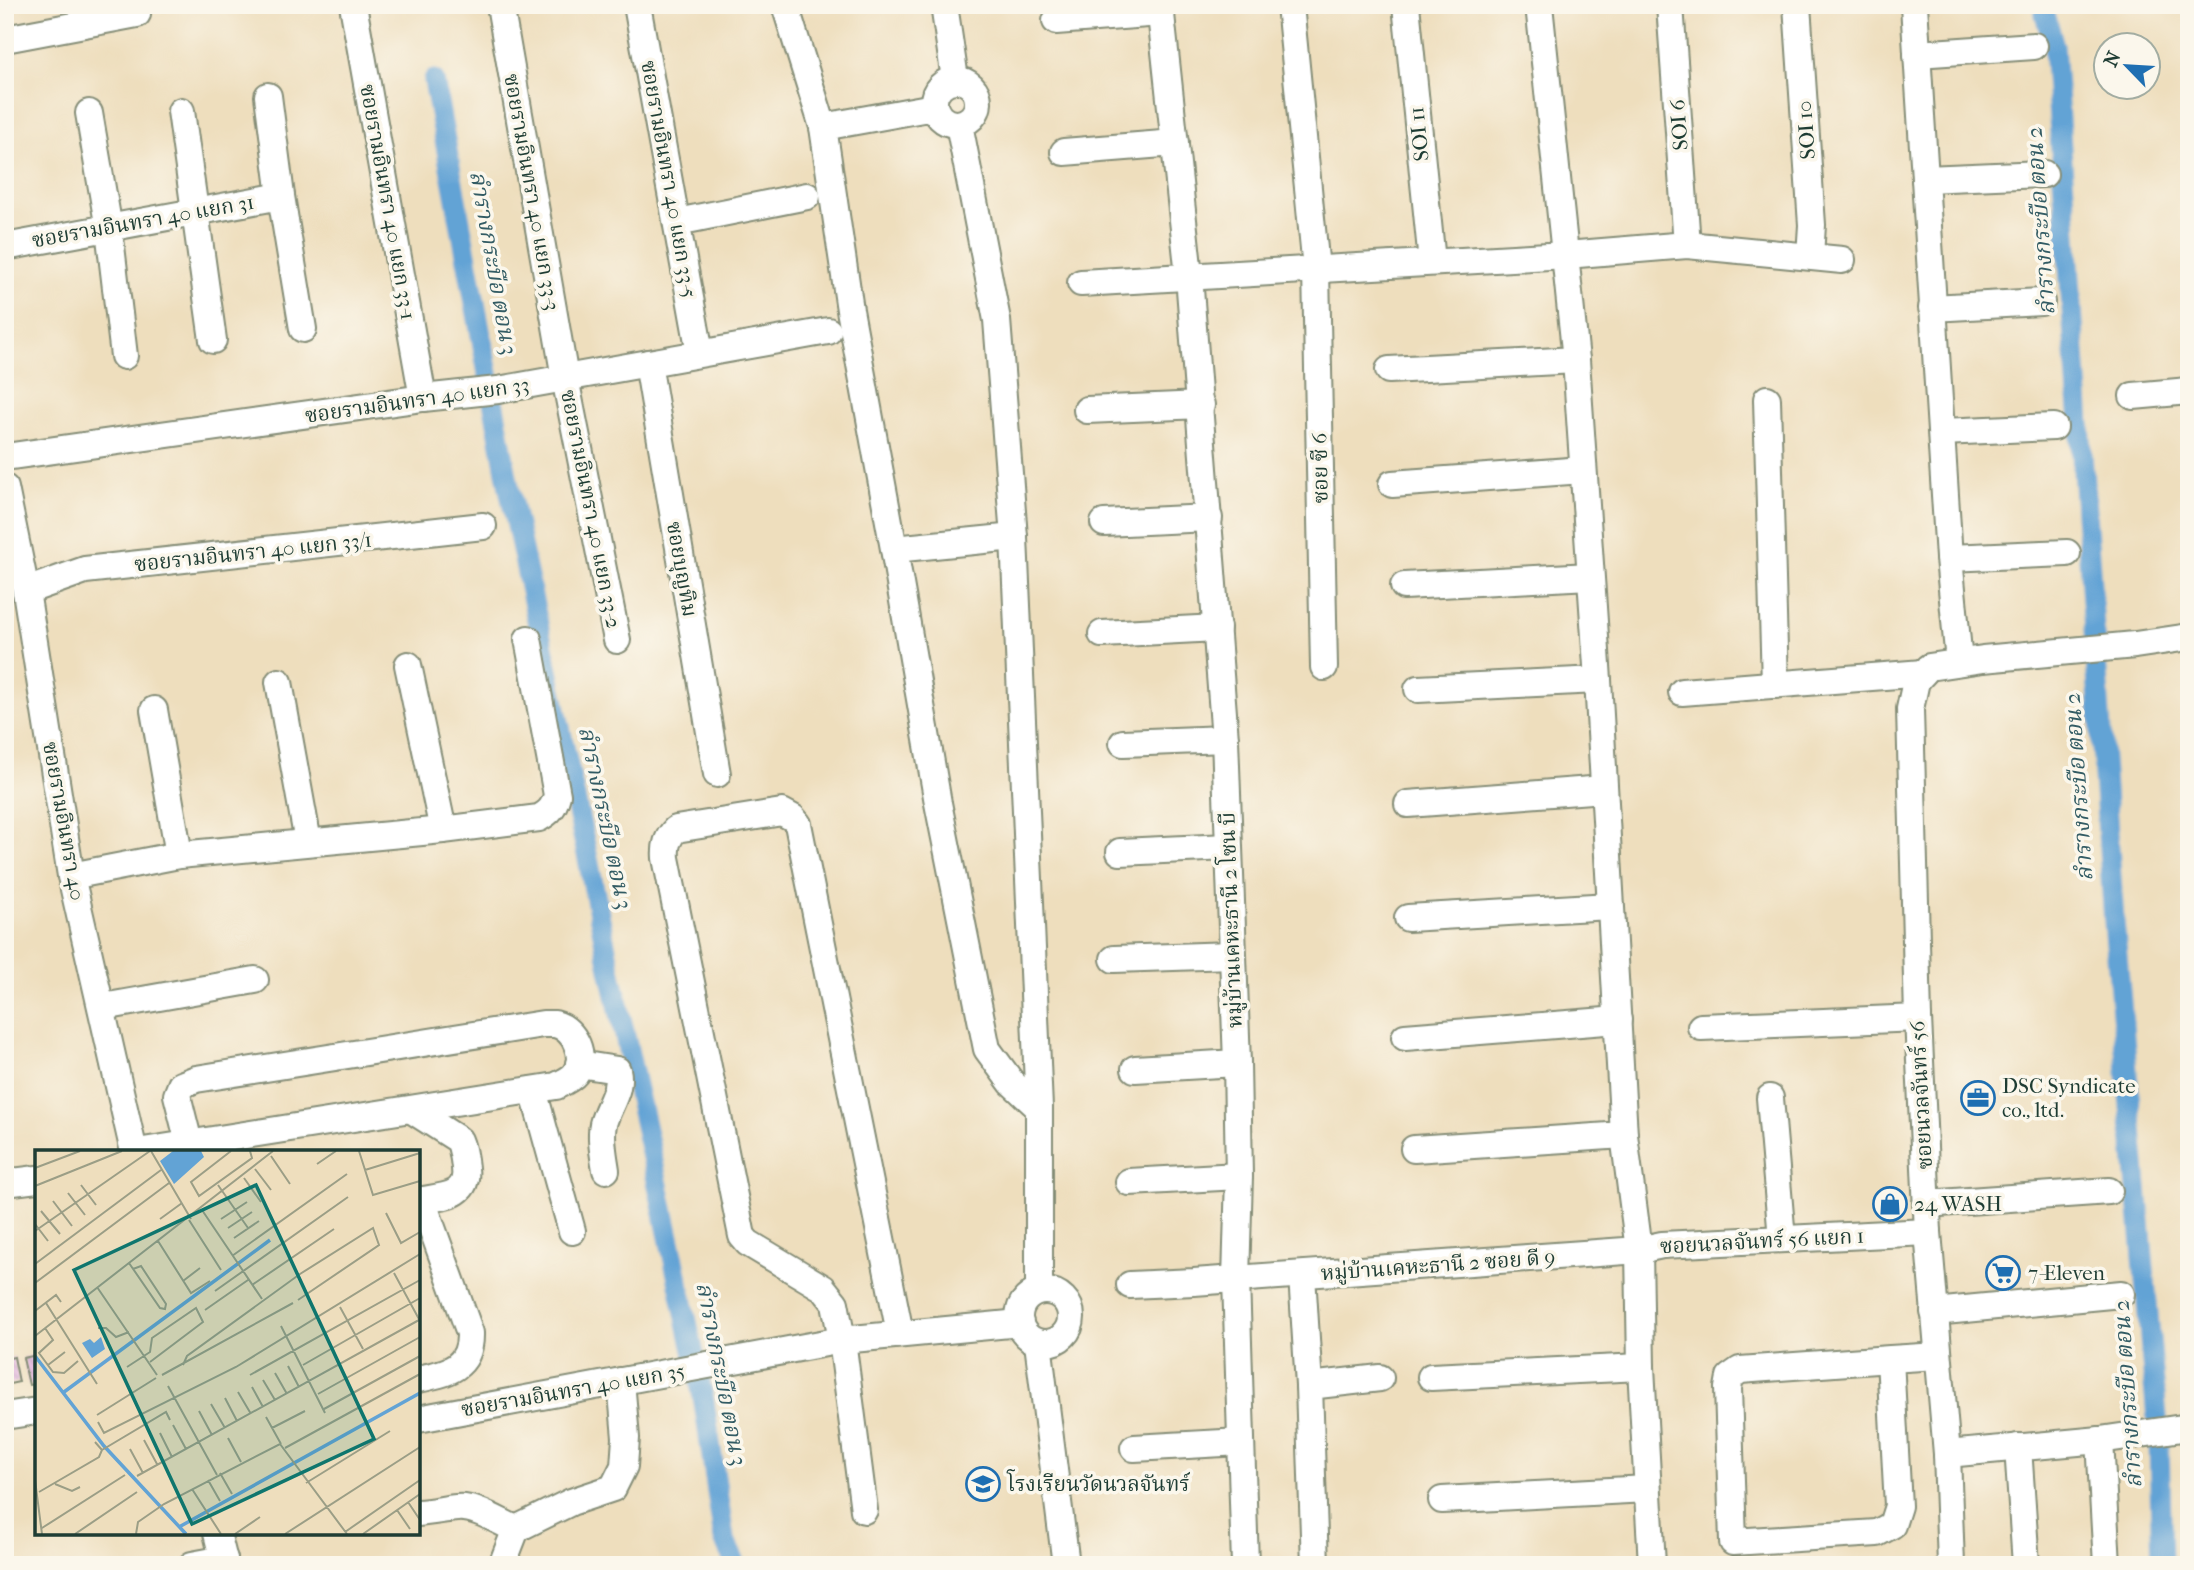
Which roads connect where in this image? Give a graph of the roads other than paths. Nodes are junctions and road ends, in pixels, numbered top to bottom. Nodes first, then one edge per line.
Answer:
1 (353, 5) edge
2 (500, 5) edge
3 (637, 5) edge
4 (785, 5) edge
5 (943, 5) edge
6 (1290, 5) edge
7 (1406, 5) edge
8 (1539, 5) edge
9 (1670, 5) edge
10 (1797, 5) edge
11 (1914, 5) edge
12 (1160, 9) edge
13 (137, 13) dead end
14 (1056, 20) dead end
15 (5, 39) edge
16 (2034, 46) dead end
17 (1917, 54) junction
18 (956, 79) junction
19 (268, 96) dead end
20 (934, 107) junction
21 (181, 111) dead end
22 (89, 113) dead end
23 (959, 124) junction
24 (823, 127) junction
25 (1174, 143) junction
26 (1064, 152) dead end
27 (2044, 174) dead end
28 (1926, 179) junction
29 (281, 196) junction
30 (807, 196) dead end
31 (195, 212) junction
32 (677, 222) junction
33 (109, 229) junction
34 (1687, 245) junction
35 (5, 247) edge
36 (1566, 255) junction
37 (1810, 256) junction
38 (1842, 260) dead end
39 (1432, 262) junction
40 (1316, 268) junction
41 (1189, 276) junction
42 (1081, 283) dead end
43 (2041, 302) dead end
44 (1932, 308) junction
45 (303, 329) dead end
46 (828, 331) dead end
47 (213, 340) dead end
48 (700, 353) junction
49 (124, 356) dead end
50 (1576, 360) junction
51 (648, 363) junction
52 (1389, 370) dead end
53 (565, 378) junction
54 (2189, 391) edge
55 (2133, 396) dead end
56 (423, 398) junction
57 (1767, 399) dead end
58 (1200, 405) junction
59 (1087, 410) dead end
60 (2054, 427) dead end
61 (1942, 432) junction
62 (5, 457) edge
63 (1583, 470) junction
64 (1392, 484) dead end
65 (5, 488) edge
66 (1209, 518) junction
67 (1104, 523) dead end
68 (483, 526) dead end
69 (1014, 537) junction
70 (894, 549) junction
71 (2067, 553) dead end
72 (1949, 558) junction
73 (1590, 576) junction
74 (18, 577) edge
75 (1404, 586) dead end
76 (1217, 628) junction
77 (1102, 635) dead end
78 (2189, 637) edge
79 (528, 639) dead end
80 (617, 640) dead end
81 (1959, 662) junction
82 (408, 665) dead end
83 (1324, 667) dead end
84 (1923, 673) junction
85 (1598, 680) junction
86 (279, 682) dead end
87 (1775, 685) junction
88 (1418, 689) dead end
89 (1682, 692) dead end
90 (154, 710) dead end
91 (1224, 739) junction
92 (1123, 743) dead end
93 (717, 774) dead end
94 (1604, 789) junction
95 (1408, 804) dead end
96 (443, 830) junction
97 (307, 842) junction
98 (1228, 847) junction
99 (1121, 852) dead end
100 (179, 855) junction
101 (71, 876) junction
102 (1610, 906) junction
103 (1408, 918) dead end
104 (1232, 955) junction
105 (1114, 959) dead end
106 (255, 980) dead end
107 (103, 1007) junction
108 (1918, 1018) junction
109 (1618, 1020) junction
110 (1701, 1027) dead end
111 (1405, 1037) dead end
112 (579, 1063) junction
113 (1237, 1063) junction
114 (1135, 1069) dead end
115 (533, 1090) junction
116 (1770, 1098) dead end
117 (1039, 1108) junction
118 (412, 1110) junction
119 (1624, 1135) junction
120 (189, 1143) junction
121 (1414, 1149) dead end
122 (136, 1150) edge
123 (148, 1150) edge
124 (606, 1170) dead end
125 (1239, 1176) junction
126 (35, 1179) edge
127 (1129, 1182) dead end
128 (5, 1183) edge
129 (2109, 1191) dead end
130 (420, 1201) edge
131 (1926, 1204) junction
132 (572, 1231) dead end
133 (1928, 1232) junction
134 (1782, 1239) junction
135 (1639, 1250) junction
136 (1302, 1275) junction
137 (1236, 1279) junction
138 (1130, 1285) dead end
139 (1039, 1292) junction
140 (2120, 1294) dead end
141 (1934, 1312) junction
142 (1020, 1323) junction
143 (900, 1333) junction
144 (842, 1340) junction
145 (1038, 1343) junction
146 (1938, 1356) junction
147 (1890, 1359) junction
148 (1641, 1367) junction
149 (1431, 1377) dead end
150 (1380, 1378) dead end
151 (420, 1379) edge
152 (621, 1381) junction
153 (1309, 1386) junction
154 (35, 1411) edge
155 (11, 1415) dead end
156 (420, 1419) edge
157 (2189, 1427) edge
158 (2100, 1440) junction
159 (1241, 1442) junction
160 (2018, 1447) junction
161 (1134, 1448) dead end
162 (1947, 1454) junction
163 (1647, 1489) junction
164 (1442, 1500) dead end
165 (864, 1510) dead end
166 (420, 1513) edge
167 (516, 1529) junction
168 (217, 1535) edge
169 (1734, 1553) edge
170 (224, 1562) edge
171 (192, 1565) edge
172 (502, 1565) edge
173 (1066, 1565) edge
174 (1245, 1565) edge
175 (1315, 1565) edge
176 (1652, 1565) edge
177 (1951, 1565) edge
178 (2026, 1565) edge
179 (2107, 1565) edge

1 - 56 street, ซอยรามอินทรา 40 แยก 33-1
2 - 53 street, ซอยรามอินทรา 40 แยก 33-3
3 - 32 street, ซอยรามอินทรา 40 แยก 33-5
4 - 24 street
5 - 18 street
6 - 40 street, ซอย ซี 6
7 - 39 street, SOI 11
8 - 36 street
9 - 34 street, SOI 6
10 - 37 street, SOI 10
11 - 17 street
12 - 14 street
12 - 25 street, หมู่บ้านเคหะธานี 2 โซน บี
13 - 15 street
16 - 17 street
17 - 28 street
18 - 20 street
18 - 23 street
19 - 29 street
20 - 23 street
20 - 24 street
21 - 31 street
22 - 33 street
23 - 69 street
24 - 70 street
25 - 26 street
25 - 41 street, หมู่บ้านเคหะธานี 2 โซน บี
27 - 28 street
28 - 44 street
29 - 31 street, ซอยรามอินทรา 40 แยก 31
29 - 45 street
30 - 32 street
31 - 33 street, ซอยรามอินทรา 40 แยก 31
31 - 47 street
32 - 48 street, ซอยรามอินทรา 40 แยก 33-5
33 - 35 street, ซอยรามอินทรา 40 แยก 31
33 - 49 street
34 - 36 street
34 - 37 street
36 - 39 street
36 - 50 street
37 - 38 street
39 - 40 street
40 - 41 street
40 - 83 street, ซอย ซี 6
41 - 42 street
41 - 58 street, หมู่บ้านเคหะธานี 2 โซน บี
43 - 44 street
44 - 61 street
46 - 48 street, ซอยรามอินทรา 40 แยก 33
48 - 51 street, ซอยรามอินทรา 40 แยก 33
50 - 52 street
50 - 63 street
51 - 53 street, ซอยรามอินทรา 40 แยก 33
51 - 93 street, ซอยบุญทิม
53 - 56 street, ซอยรามอินทรา 40 แยก 33
53 - 80 street, ซอยรามอินทรา 40 แยก 33-2
54 - 55 street
56 - 62 street, ซอยรามอินทรา 40 แยก 33
57 - 87 street
58 - 59 street
58 - 66 street, หมู่บ้านเคหะธานี 2 โซน บี
60 - 61 street
61 - 72 street
63 - 64 street
63 - 73 street
65 - 74 street, ซอยรามอินทรา 40
66 - 67 street
66 - 76 street, หมู่บ้านเคหะธานี 2 โซน บี
68 - 74 street, ซอยรามอินทรา 40 แยก 33/1
69 - 70 street
69 - 117 street
70 - 117 street
71 - 72 street
72 - 81 street
73 - 75 street
73 - 85 street
74 - 101 street, ซอยรามอินทรา 40
76 - 77 street
76 - 91 street, หมู่บ้านเคหะธานี 2 โซน บี
78 - 81 street
79 - 96 street
81 - 84 street
82 - 96 street
84 - 87 street
84 - 108 street, ซอยนวลจันทร์ 56
85 - 88 street
85 - 94 street
86 - 97 street
87 - 89 street
90 - 100 street
91 - 92 street
91 - 98 street, หมู่บ้านเคหะธานี 2 โซน บี
94 - 95 street
94 - 102 street
96 - 97 street
97 - 100 street
98 - 99 street
98 - 104 street, หมู่บ้านเคหะธานี 2 โซน บี
100 - 101 street
101 - 107 street, ซอยรามอินทรา 40
102 - 103 street
102 - 109 street
104 - 105 street
104 - 113 street, หมู่บ้านเคหะธานี 2 โซน บี
106 - 107 street
107 - 122 street, ซอยรามอินทรา 40
108 - 110 street
108 - 131 street, ซอยนวลจันทร์ 56
109 - 111 street
109 - 119 street
112 - 115 street
112 - 120 street
112 - 124 street
113 - 114 street
113 - 125 street, หมู่บ้านเคหะธานี 2 โซน บี
115 - 118 street
115 - 132 street
116 - 134 street
117 - 139 street
118 - 120 street
118 - 130 street
119 - 121 street
119 - 135 street
120 - 123 street
125 - 127 street
125 - 137 street, หมู่บ้านเคหะธานี 2 โซน บี
126 - 128 street
129 - 131 street
130 - 151 street
131 - 133 street, ซอยนวลจันทร์ 56
133 - 134 street, ซอยนวลจันทร์ 56 แยก 1
133 - 141 street, ซอยนวลจันทร์ 56
134 - 135 street, ซอยนวลจันทร์ 56 แยก 1
135 - 136 street, หมู่บ้านเคหะธานี 2 ซอย ดี 9
135 - 148 street
136 - 137 street, หมู่บ้านเคหะธานี 2 ซอย ดี 9
136 - 153 street
137 - 138 street, หมู่บ้านเคหะธานี 2 ซอย ดี 9
137 - 159 street, หมู่บ้านเคหะธานี 2 โซน บี
139 - 142 street
139 - 145 street
140 - 141 street
141 - 146 street, ซอยนวลจันทร์ 56
142 - 143 street, ซอยรามอินทรา 40 แยก 35
142 - 145 street
143 - 144 street, ซอยรามอินทรา 40 แยก 35
143 - 144 street
144 - 152 street, ซอยรามอินทรา 40 แยก 35
144 - 165 street
145 - 173 street
146 - 147 street
146 - 162 street, ซอยนวลจันทร์ 56
147 - 169 street
147 - 169 street
148 - 149 street
148 - 163 street
150 - 153 street
152 - 156 street, ซอยรามอินทรา 40 แยก 35
152 - 167 street
153 - 175 street
154 - 155 street
157 - 158 street
158 - 160 street
158 - 179 street
159 - 161 street
159 - 174 street, หมู่บ้านเคหะธานี 2 โซน บี
160 - 162 street
160 - 178 street
162 - 177 street, ซอยนวลจันทร์ 56
163 - 164 street
163 - 176 street
166 - 167 street
167 - 172 street
168 - 170 street
170 - 171 street

